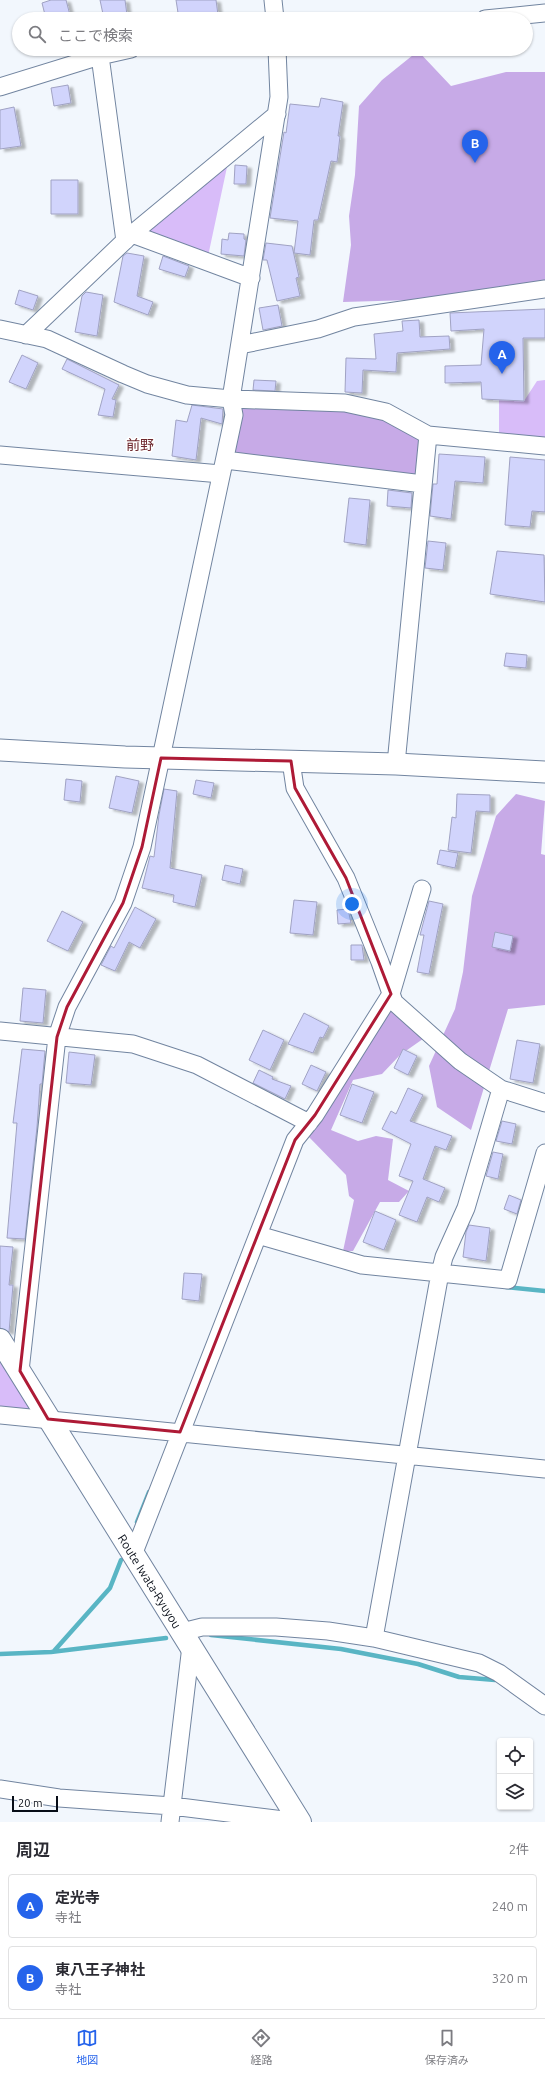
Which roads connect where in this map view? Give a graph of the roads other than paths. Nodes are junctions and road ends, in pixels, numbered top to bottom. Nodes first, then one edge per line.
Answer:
1 (273, 0) edge
2 (272, 12) edge
3 (545, 13) edge
4 (533, 14) edge
5 (100, 56) joint
6 (277, 56) edge
7 (0, 86) edge
8 (277, 114) junction
9 (129, 238) junction
10 (251, 278) junction
11 (545, 289) edge
12 (0, 329) edge
13 (26, 335) junction
14 (240, 345) junction
15 (231, 399) junction
16 (428, 435) junction
17 (545, 446) edge
18 (0, 455) edge
19 (223, 467) junction
20 (424, 484) junction
21 (0, 750) edge
22 (161, 758) junction
23 (291, 761) junction
24 (396, 764) junction
25 (545, 772) edge
26 (422, 889) dead end
27 (391, 994) junction
28 (0, 1031) edge
29 (57, 1037) junction
30 (501, 1089) junction
31 (545, 1104) edge
32 (309, 1123) junction
33 (545, 1153) edge
34 (258, 1235) junction
35 (440, 1273) junction
36 (0, 1340) edge
37 (20, 1371) junction
38 (0, 1415) edge
39 (48, 1419) junction
40 (180, 1432) junction
41 (407, 1455) junction
42 (545, 1469) edge
43 (133, 1555) junction
44 (374, 1638) junction
45 (186, 1639) junction
46 (545, 1706) edge
47 (0, 1789) edge
48 (171, 1814) edge
49 (300, 1822) edge

1 - 2 street
3 - 4 street
5 - 7 street
5 - 9 street
6 - 8 street
8 - 9 street
8 - 10 street
9 - 10 street
9 - 13 street
10 - 14 street
11 - 14 street
12 - 13 street
13 - 15 street
14 - 15 street
15 - 16 street
15 - 19 street
16 - 17 street
16 - 20 street
18 - 19 street
19 - 20 street
19 - 22 street
20 - 24 street
21 - 22 street
22 - 23 street
22 - 29 street
23 - 24 street
23 - 27 street
24 - 25 street
26 - 27 street
27 - 30 street
27 - 32 street
28 - 29 street
29 - 32 street
29 - 37 street
30 - 31 street
30 - 35 street
32 - 34 street
33 - 35 street
34 - 35 street
34 - 40 street
35 - 41 street
36 - 37 main road, Route Iwata-Ryuyou
37 - 39 main road, Route Iwata-Ryuyou
38 - 39 street
39 - 40 street
39 - 43 main road, Route Iwata-Ryuyou
40 - 41 street
40 - 43 street
41 - 42 street
41 - 44 street
43 - 45 main road, Route Iwata-Ryuyou
44 - 45 street
44 - 46 street
45 - 48 street
45 - 49 main road, Route Iwata-Ryuyou
47 - 48 street
48 - 49 street

